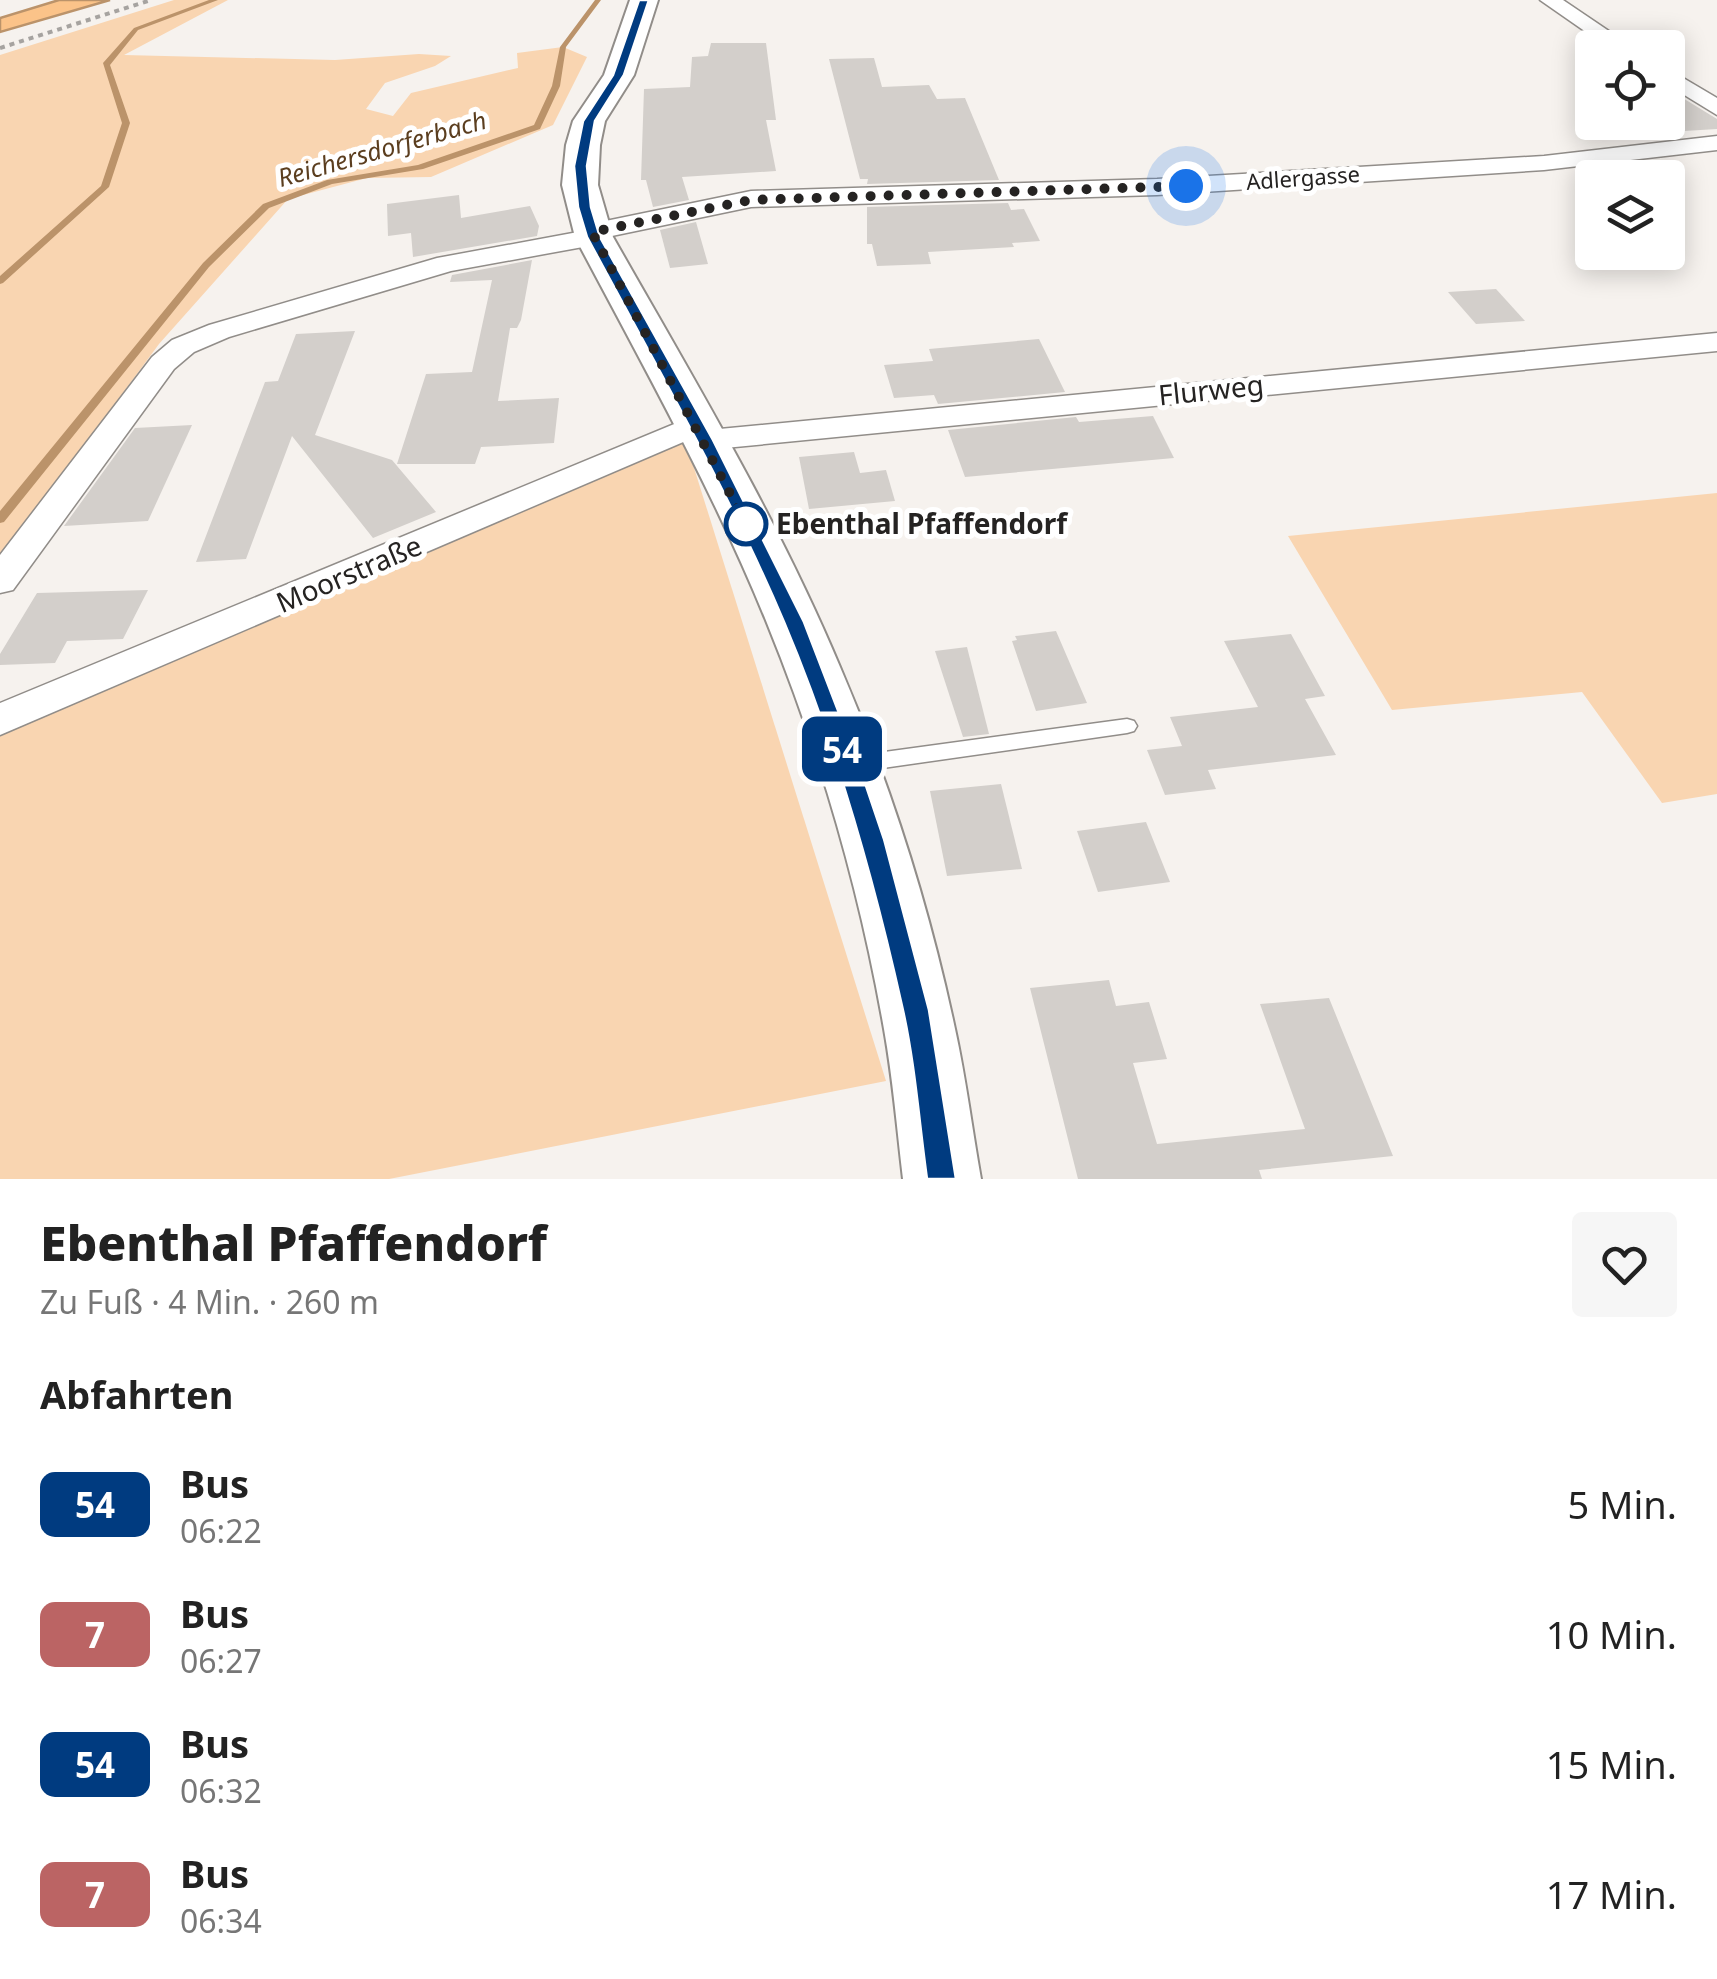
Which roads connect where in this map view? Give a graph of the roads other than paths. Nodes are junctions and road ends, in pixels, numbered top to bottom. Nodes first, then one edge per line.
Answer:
1 (644, 0) edge
2 (1550, 0) edge
3 (1596, 30) edge
4 (1685, 87) edge
5 (1717, 108) edge
6 (1717, 143) edge
7 (592, 235) junction
8 (1717, 342) edge
9 (700, 432) junction
10 (0, 582) edge
11 (0, 720) edge
12 (1127, 726) dead end
13 (848, 765) junction
14 (942, 1179) edge

1 - 7 main road
2 - 3 street
4 - 5 street
6 - 7 street, Adlergasse
7 - 9 main road
7 - 10 street
8 - 9 street, Flurweg
9 - 11 street, Moorstraße
9 - 13 main road
12 - 13 lane
13 - 14 main road

